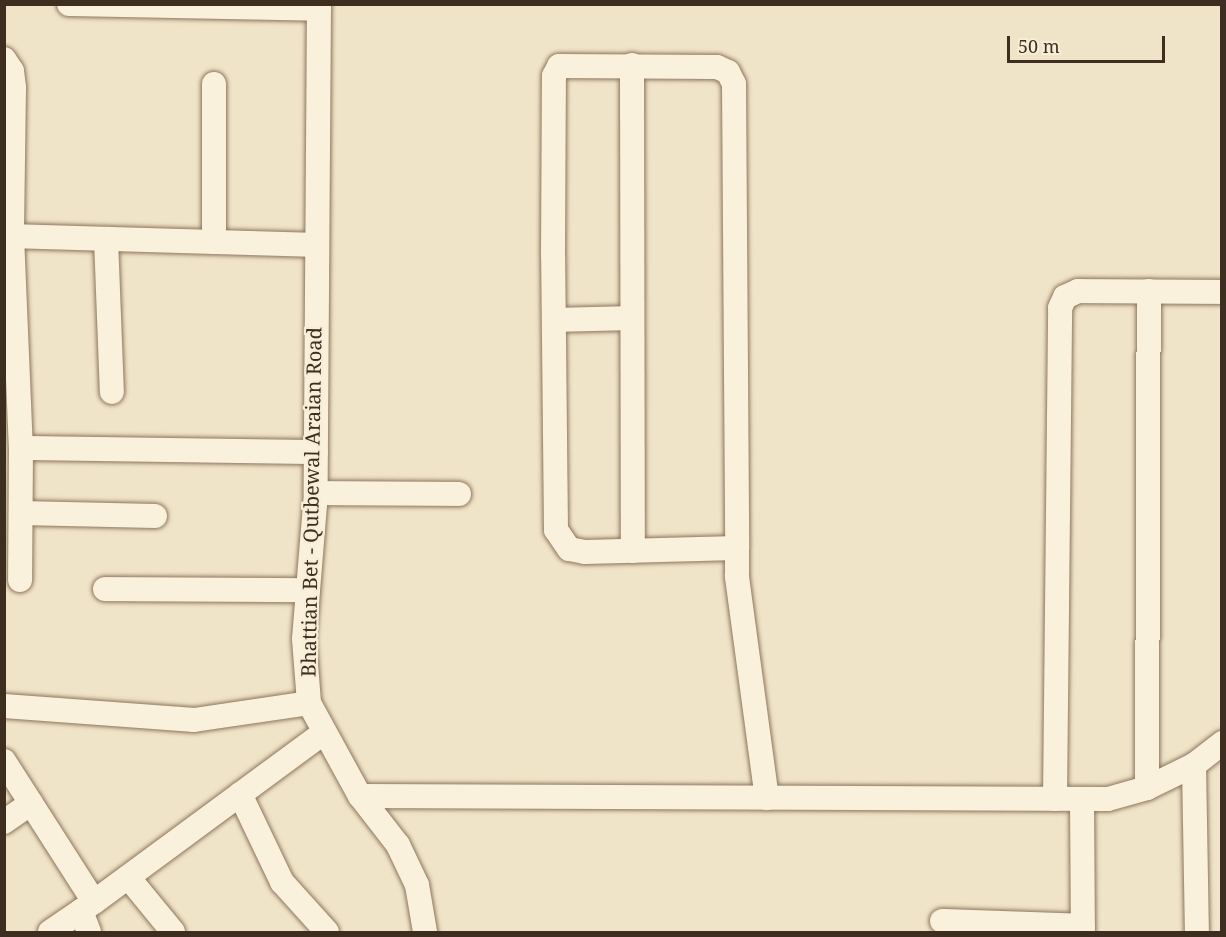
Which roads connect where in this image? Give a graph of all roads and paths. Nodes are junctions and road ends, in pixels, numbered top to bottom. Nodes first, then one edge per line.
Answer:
1 (69, 4) edge
2 (319, 7) edge
3 (4, 59) edge
4 (632, 65) junction
5 (214, 84) dead end
6 (9, 161) edge
7 (12, 236) junction
8 (106, 239) junction
9 (214, 242) junction
10 (315, 245) junction
11 (1149, 291) junction
12 (1221, 292) edge
13 (632, 318) junction
14 (554, 320) junction
15 (112, 392) dead end
16 (21, 448) junction
17 (316, 452) junction
18 (316, 493) junction
19 (459, 495) dead end
20 (21, 513) junction
21 (155, 516) dead end
22 (737, 548) junction
23 (633, 551) junction
24 (20, 580) dead end
25 (105, 589) dead end
26 (308, 590) junction
27 (309, 703) junction
28 (4, 706) edge
29 (323, 733) junction
30 (1221, 743) edge
31 (4, 762) edge
32 (1194, 765) junction
33 (1147, 788) junction
34 (240, 794) junction
35 (360, 796) junction
36 (768, 798) junction
37 (1055, 799) junction
38 (1082, 799) junction
39 (31, 803) junction
40 (4, 822) edge
41 (128, 877) junction
42 (88, 915) edge
43 (942, 921) dead end
44 (1083, 929) edge
45 (50, 933) edge
46 (173, 933) edge
47 (327, 933) edge
48 (425, 933) edge
49 (1197, 933) edge

1 - 2 street
2 - 10 street, Bhattian Bet - Qutbewal Araian Road
3 - 6 street
4 - 13 street
4 - 14 street
4 - 22 street
5 - 9 street
6 - 7 street
7 - 8 street
7 - 16 street
8 - 9 street
8 - 15 street
9 - 10 street
10 - 17 street, Bhattian Bet - Qutbewal Araian Road
11 - 12 street
11 - 33 street
11 - 37 street
13 - 14 street
13 - 23 street
14 - 23 street
16 - 17 street
16 - 20 street
17 - 18 street, Bhattian Bet - Qutbewal Araian Road
18 - 19 street
18 - 26 street, Bhattian Bet - Qutbewal Araian Road
20 - 21 street
20 - 24 street
22 - 23 street
22 - 36 street
25 - 26 street
26 - 27 street, Bhattian Bet - Qutbewal Araian Road
27 - 28 street
27 - 29 street, Bhattian Bet - Qutbewal Araian Road
29 - 34 street
29 - 35 street, Bhattian Bet - Qutbewal Araian Road
30 - 32 street
31 - 39 street
32 - 33 street
32 - 49 street
33 - 38 street
34 - 41 street
34 - 47 street
35 - 36 street
35 - 48 street, Bhattian Bet - Qutbewal Araian Road
36 - 37 street
37 - 38 street
38 - 44 street
39 - 40 street
39 - 42 street
41 - 42 street
41 - 46 street
42 - 45 street
43 - 44 street

